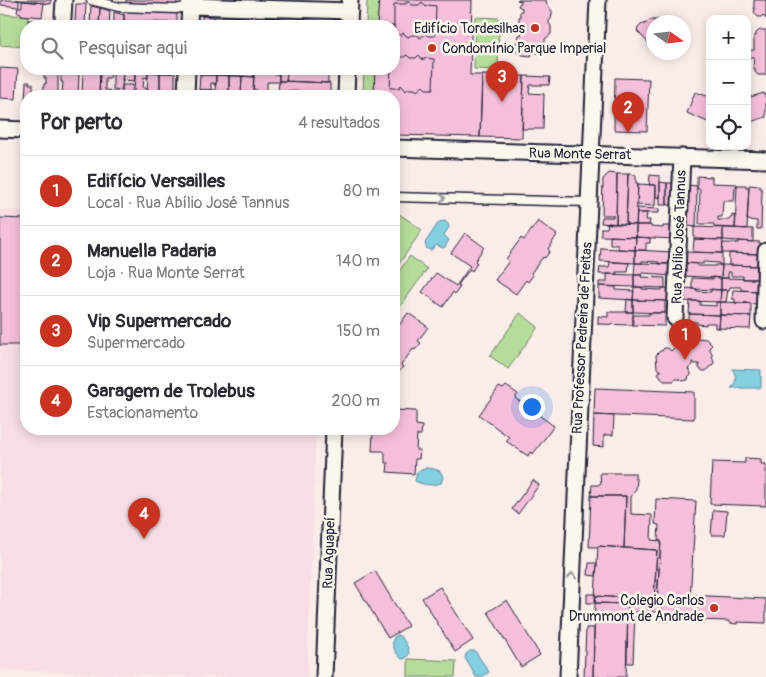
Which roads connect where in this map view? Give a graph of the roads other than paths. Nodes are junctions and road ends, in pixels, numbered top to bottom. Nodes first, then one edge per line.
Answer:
1 (64, 0) edge
2 (91, 0) edge
3 (598, 0) edge
4 (190, 3) edge
5 (350, 5) edge
6 (63, 18) dead end
7 (189, 20) edge
8 (349, 20) edge
9 (187, 75) edge
10 (347, 75) edge
11 (186, 90) edge
12 (346, 90) edge
13 (0, 129) edge
14 (20, 130) edge
15 (400, 148) edge
16 (592, 154) junction
17 (682, 157) junction
18 (766, 160) edge
19 (400, 197) edge
20 (588, 202) junction
21 (766, 251) edge
22 (675, 318) dead end
23 (764, 321) dead end
24 (334, 435) edge
25 (324, 677) edge
26 (568, 677) edge

1 - 6 street
2 - 4 lane
3 - 16 street, Rua Professor Pedreira de Freitas
4 - 5 street
4 - 7 street
5 - 8 street
9 - 11 street
10 - 12 street
13 - 14 street
15 - 16 street, Rua Monte Serrat
16 - 17 street, Rua Monte Serrat
16 - 20 street, Rua Professor Pedreira de Freitas
17 - 18 street, Rua Monte Serrat
17 - 22 street, Rua Abílio José Tannus
19 -> 20 lane
26 -> 20 street, Rua Professor Pedreira de Freitas
21 - 23 street
24 - 25 street, Rua Aguapeí

